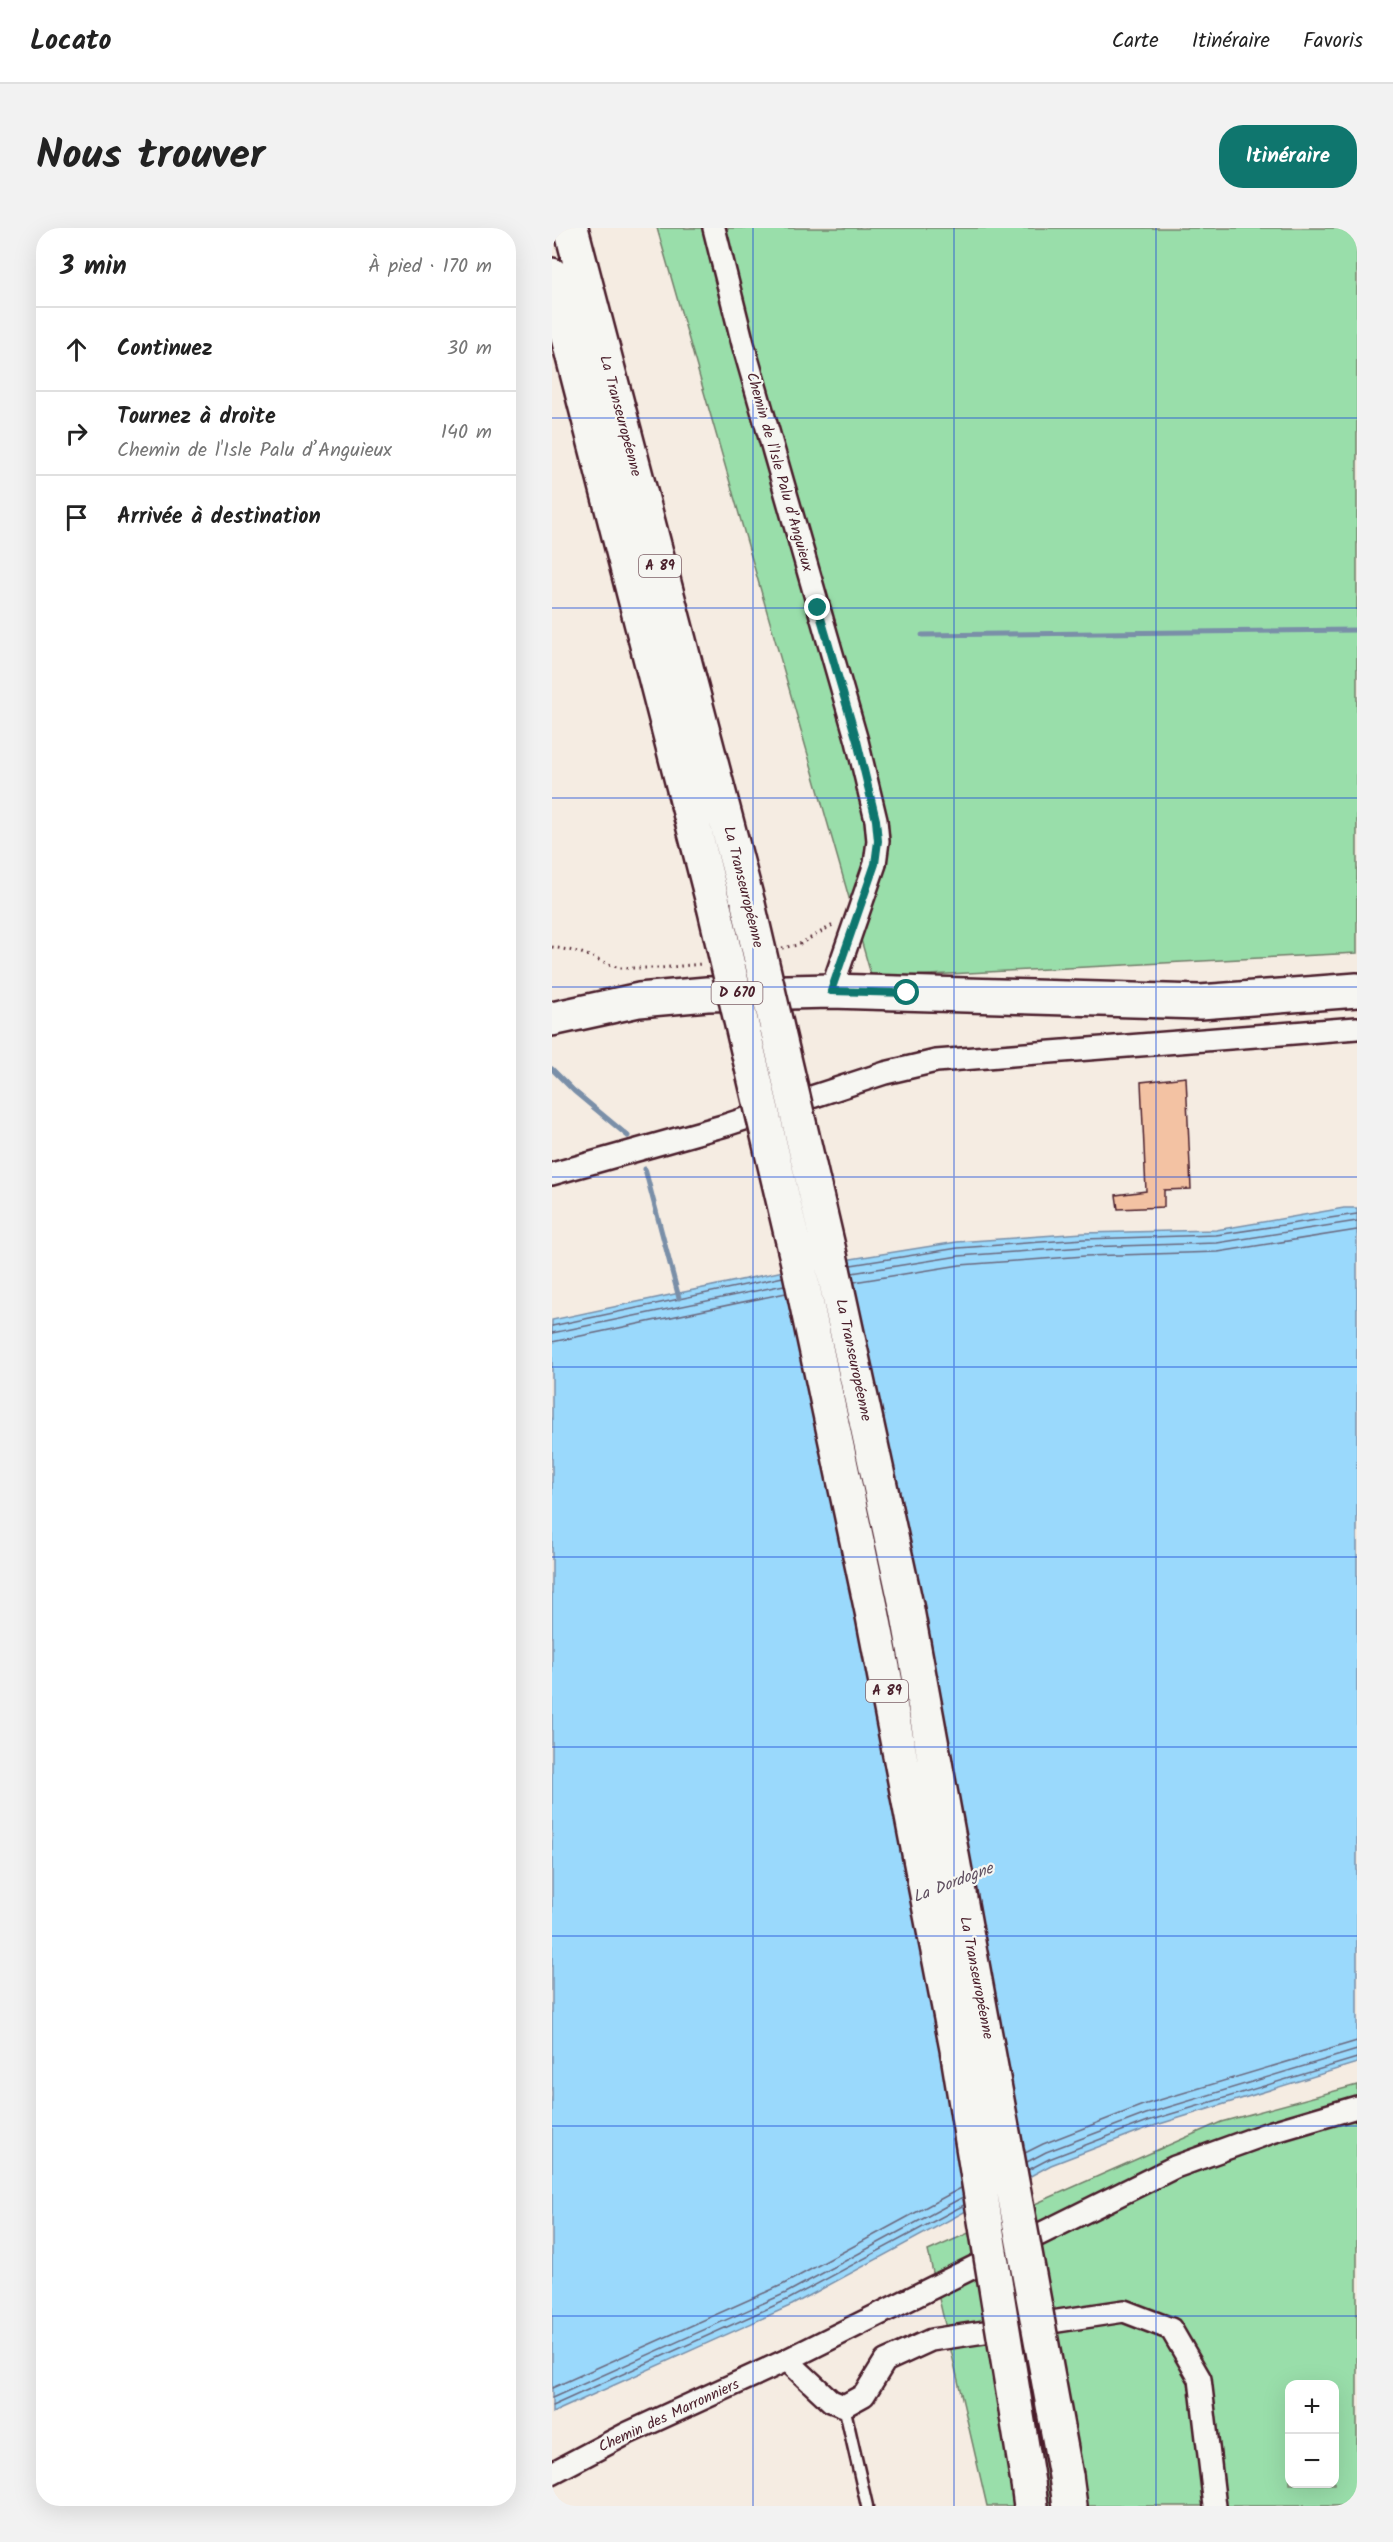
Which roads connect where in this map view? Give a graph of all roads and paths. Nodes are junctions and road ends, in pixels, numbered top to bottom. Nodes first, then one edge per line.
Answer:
1 (571, 228) edge
2 (714, 228) edge
3 (552, 275) edge
4 (1357, 990) edge
5 (831, 991) junction
6 (560, 1016) edge
7 (1357, 1028) edge
8 (552, 1174) edge
9 (1357, 2107) edge
10 (787, 2361) junction
11 (844, 2406) junction
12 (552, 2473) edge
13 (1068, 2491) edge
14 (1030, 2494) edge
15 (867, 2506) edge
16 (1215, 2506) edge

1 - 13 main road, La Transeuropéenne / A 89, bridge
2 - 5 street, Chemin de l'Isle Palu d’Anguieux
3 - 14 main road, La Transeuropéenne / A 89, bridge
4 - 5 main road, D 670
5 - 6 main road, D 670
7 - 8 street
9 - 10 street, Chemin des Marronniers
10 - 11 street
10 - 12 street, Chemin des Marronniers
11 - 15 lane
11 - 16 street

